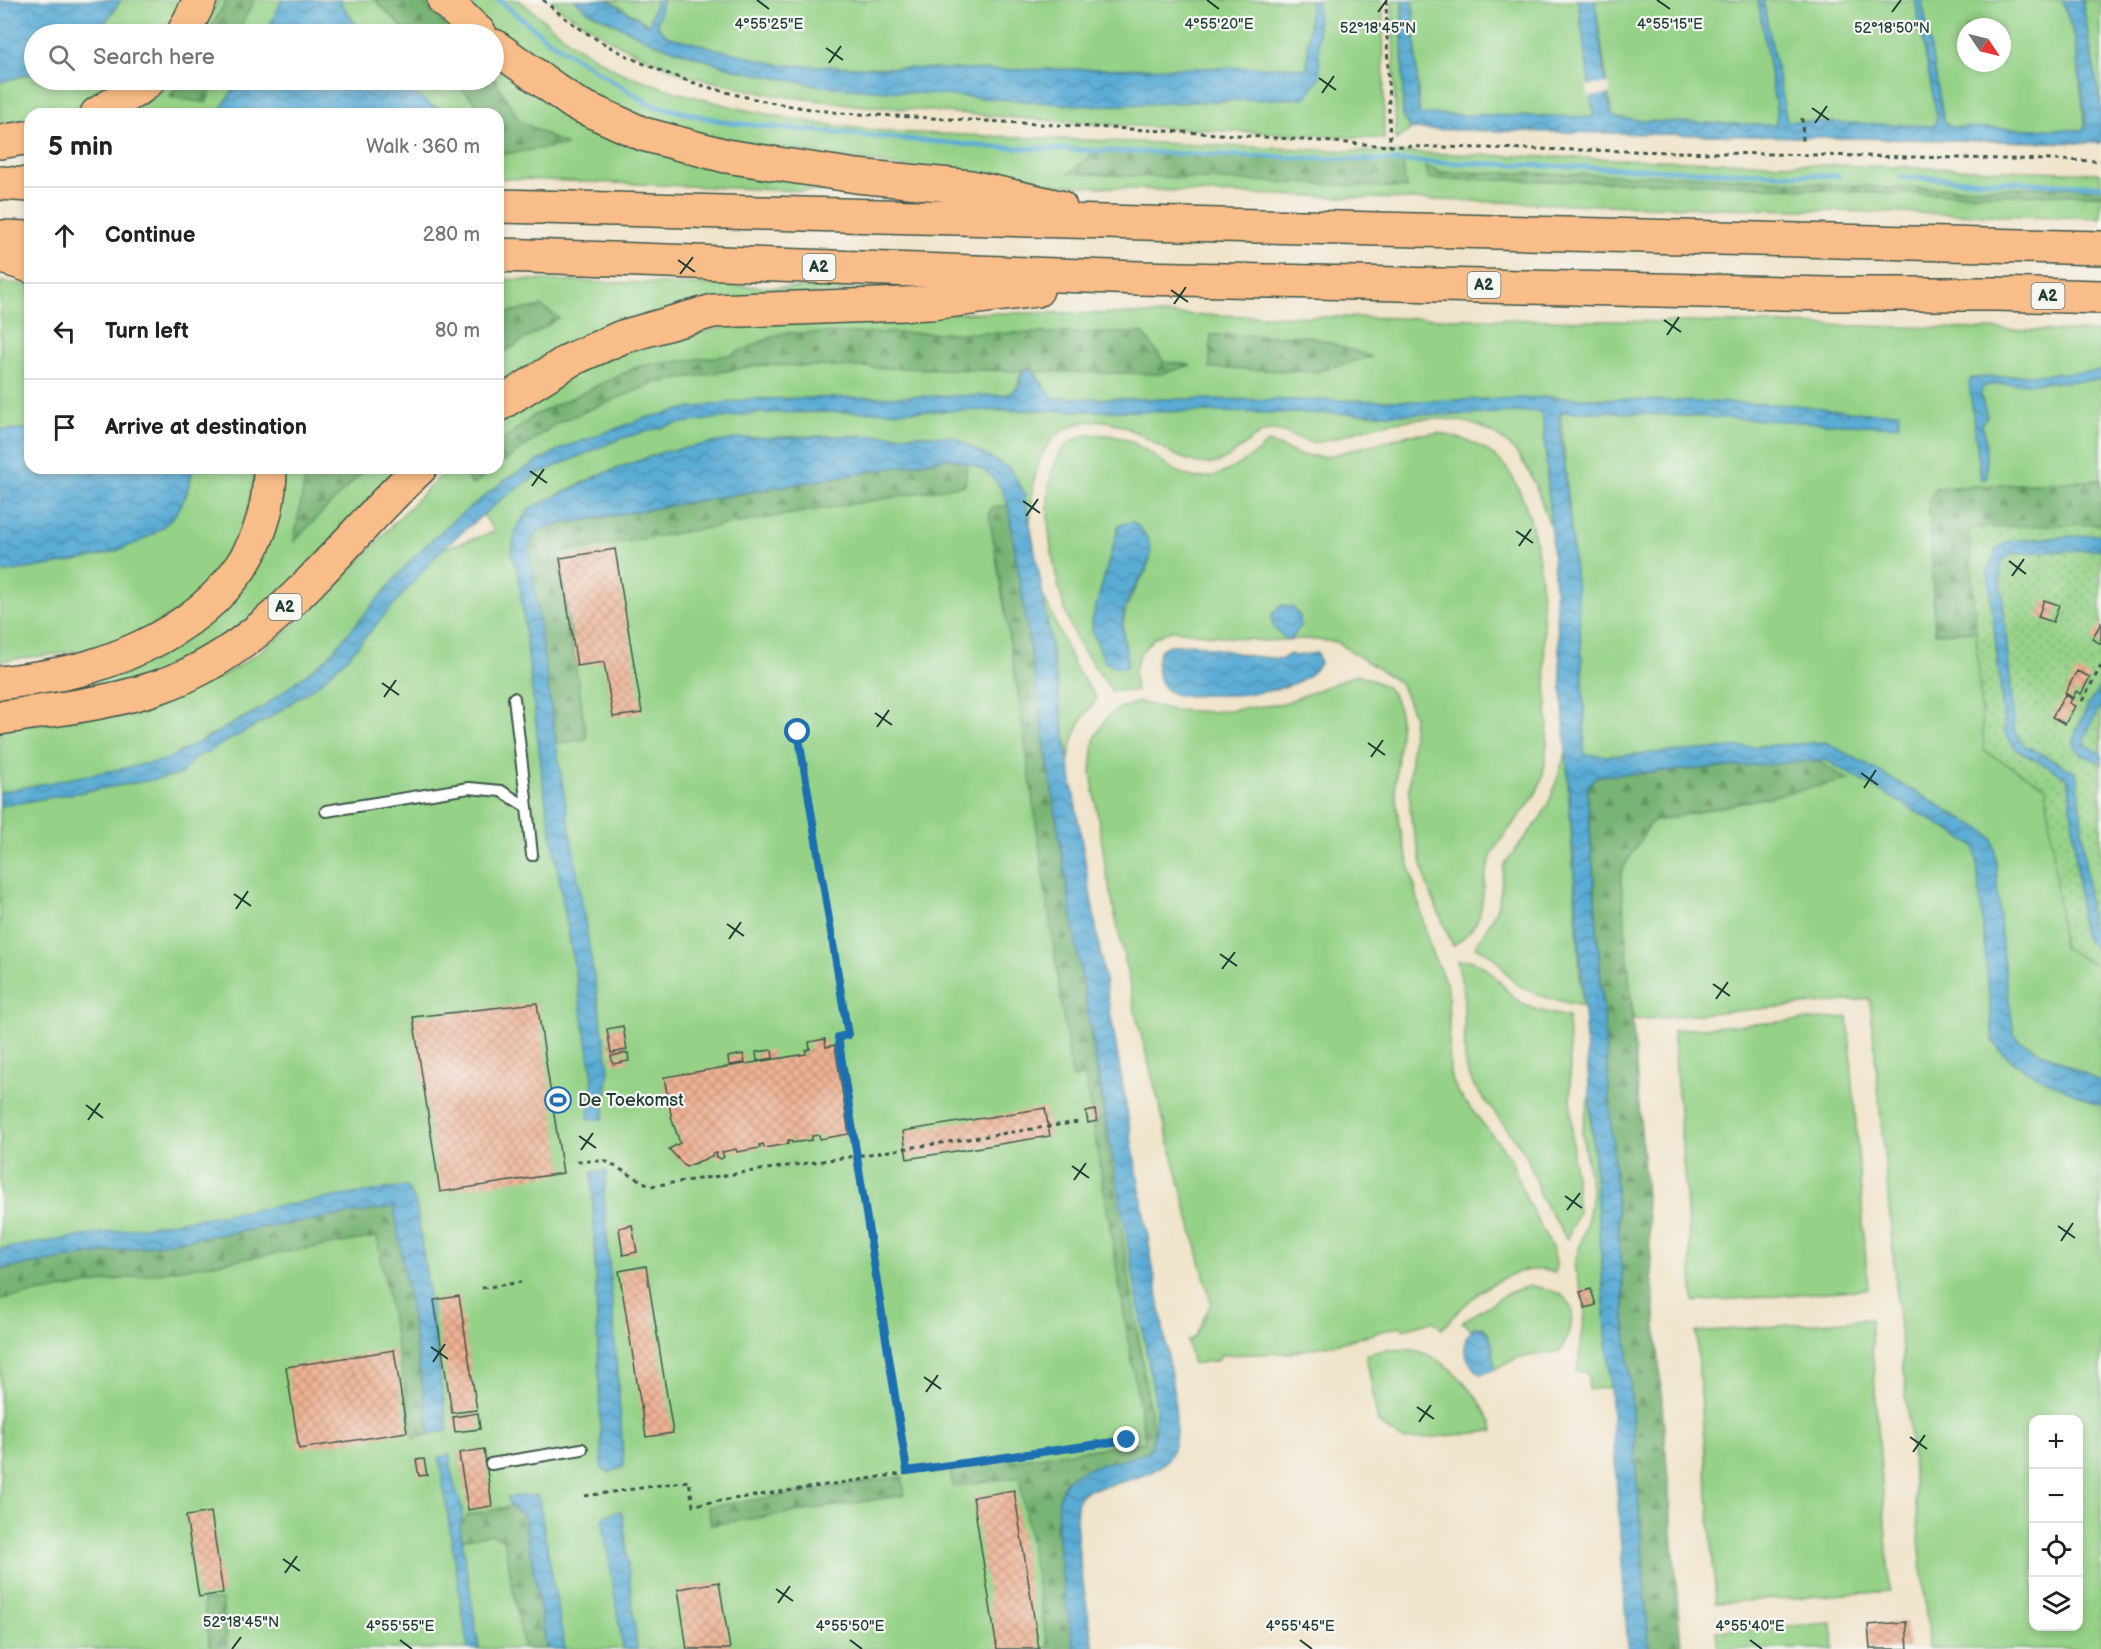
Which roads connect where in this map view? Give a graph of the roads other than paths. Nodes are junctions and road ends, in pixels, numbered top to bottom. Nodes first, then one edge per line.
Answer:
1 (200, 0) edge
2 (444, 0) edge
3 (188, 24) edge
4 (469, 24) edge
5 (504, 53) edge
6 (136, 90) edge
7 (107, 108) edge
8 (24, 138) edge
9 (0, 142) edge
10 (0, 183) edge
11 (24, 185) edge
12 (504, 206) edge
13 (1132, 223) junction
14 (0, 237) edge
15 (24, 238) edge
16 (2101, 248) edge
17 (0, 255) edge
18 (504, 255) edge
19 (24, 264) edge
20 (1140, 278) junction
21 (2101, 297) edge
22 (504, 401) edge
23 (269, 474) edge
24 (414, 474) edge
25 (0, 683) edge
26 (514, 698) dead end
27 (0, 718) edge
28 (527, 807) junction
29 (326, 811) dead end
30 (532, 855) dead end
31 (582, 1449) dead end
32 (491, 1464) dead end

1 - 3 highway
2 - 4 highway
5 - 13 highway
6 - 7 highway
8 - 9 highway
10 - 11 highway
12 - 13 highway
13 - 16 highway
14 - 15 highway
17 - 19 highway
18 - 20 highway, A2
20 - 21 highway, A2
20 - 22 highway, A2
23 - 25 highway
24 - 27 highway, A2
26 - 28 lane
28 - 29 lane
28 - 30 lane
31 - 32 lane

